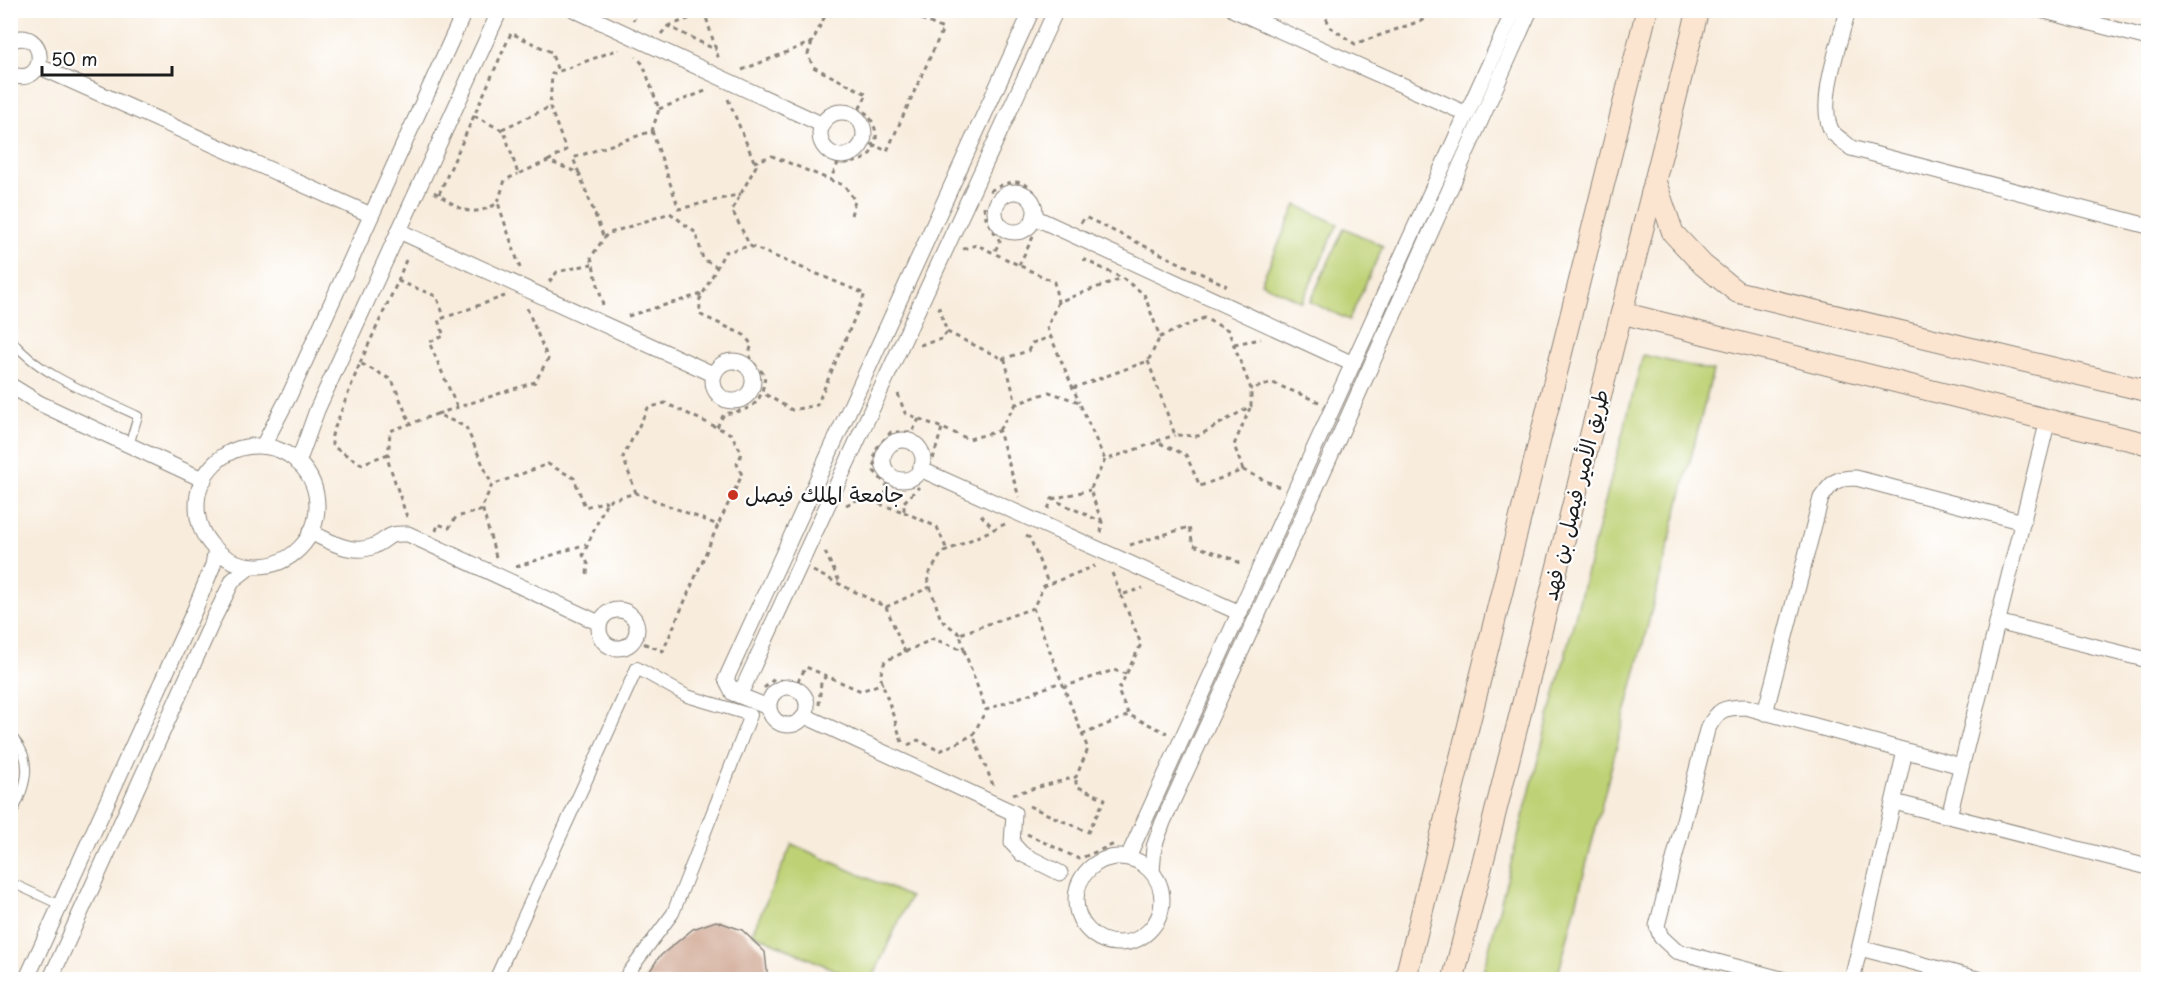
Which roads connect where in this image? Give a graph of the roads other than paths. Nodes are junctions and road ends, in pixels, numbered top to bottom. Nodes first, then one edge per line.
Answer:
1 (465, 10) edge
2 (500, 10) edge
3 (575, 10) edge
4 (1032, 10) edge
5 (1056, 10) edge
6 (1233, 10) edge
7 (1514, 10) edge
8 (1530, 10) edge
9 (1647, 10) edge
10 (1698, 10) edge
11 (1848, 10) edge
12 (2041, 10) edge
13 (2148, 38) edge
14 (10, 41) edge
15 (38, 66) junction
16 (10, 74) edge
17 (1467, 114) junction
18 (823, 124) junction
19 (1655, 181) junction
20 (371, 215) junction
21 (1034, 218) dead end
22 (2148, 226) edge
23 (399, 231) junction
24 (1622, 313) junction
25 (10, 338) edge
26 (1353, 364) junction
27 (713, 374) dead end
28 (10, 385) edge
29 (2148, 391) edge
30 (2049, 420) junction
31 (2148, 444) edge
32 (129, 445) junction
33 (263, 446) junction
34 (298, 463) junction
35 (922, 476) road end
36 (204, 480) junction
37 (2023, 522) junction
38 (310, 532) junction
39 (216, 549) junction
40 (251, 566) junction
41 (1240, 613) junction
42 (1997, 622) junction
43 (599, 623) junction
44 (2148, 660) edge
45 (734, 686) junction
46 (768, 707) junction
47 (1765, 713) junction
48 (805, 716) junction
49 (10, 735) edge
50 (1905, 751) junction
51 (1961, 766) junction
52 (1894, 802) junction
53 (1949, 816) junction
54 (10, 819) edge
55 (1128, 858) junction
56 (2148, 867) edge
57 (1152, 872) junction
58 (1060, 873) junction
59 (1083, 875) junction
60 (10, 882) edge
61 (1075, 895) junction
62 (60, 905) junction
63 (1860, 948) junction
64 (26, 980) edge
65 (50, 980) edge
66 (495, 980) edge
67 (623, 980) edge
68 (1405, 980) edge
69 (1453, 980) edge
70 (1785, 980) edge
71 (1852, 980) edge
72 (1981, 980) edge

1 - 20 street
2 - 23 street
3 - 18 street
4 - 45 street
5 - 45 street
6 - 17 street
7 - 17 street
8 - 57 street
9 - 68 main road
10 - 19 main road, طريق الأمير فيصل بن فهد
11 - 22 street
12 - 13 street
14 - 15 street
15 - 16 street
15 - 20 street
17 - 26 street
18 - 18 street
19 - 24 main road, طريق الأمير فيصل بن فهد
19 - 29 main road
20 - 33 street
21 - 26 street
23 - 27 street
23 - 34 street
24 - 30 main road
24 - 69 main road, طريق الأمير فيصل بن فهد
25 - 32 lane
26 - 41 street
28 - 32 street
30 - 31 main road
30 - 37 street
32 - 36 street
33 - 34 street
33 - 36 street
34 - 38 street
35 - 41 street
36 - 39 street
37 - 42 street
37 - 47 street
38 - 40 street
38 - 43 street
39 - 40 street
39 - 62 street
40 - 65 street
41 - 55 street
42 - 44 street
42 - 51 street
43 - 43 street
45 - 46 street
46 - 48 street
46 - 48 street
47 - 50 street
47 - 70 street
48 - 58 street
49 - 54 lane
50 - 51 street
50 - 52 street
51 - 53 street
52 - 53 street
52 - 63 street
53 - 56 street
55 - 57 street
55 - 59 street
57 - 61 street
58 - 59 street
58 - 61 street
59 - 61 street
60 - 62 lane
62 - 64 street
63 - 71 street
63 - 72 street
66 - 67 street

